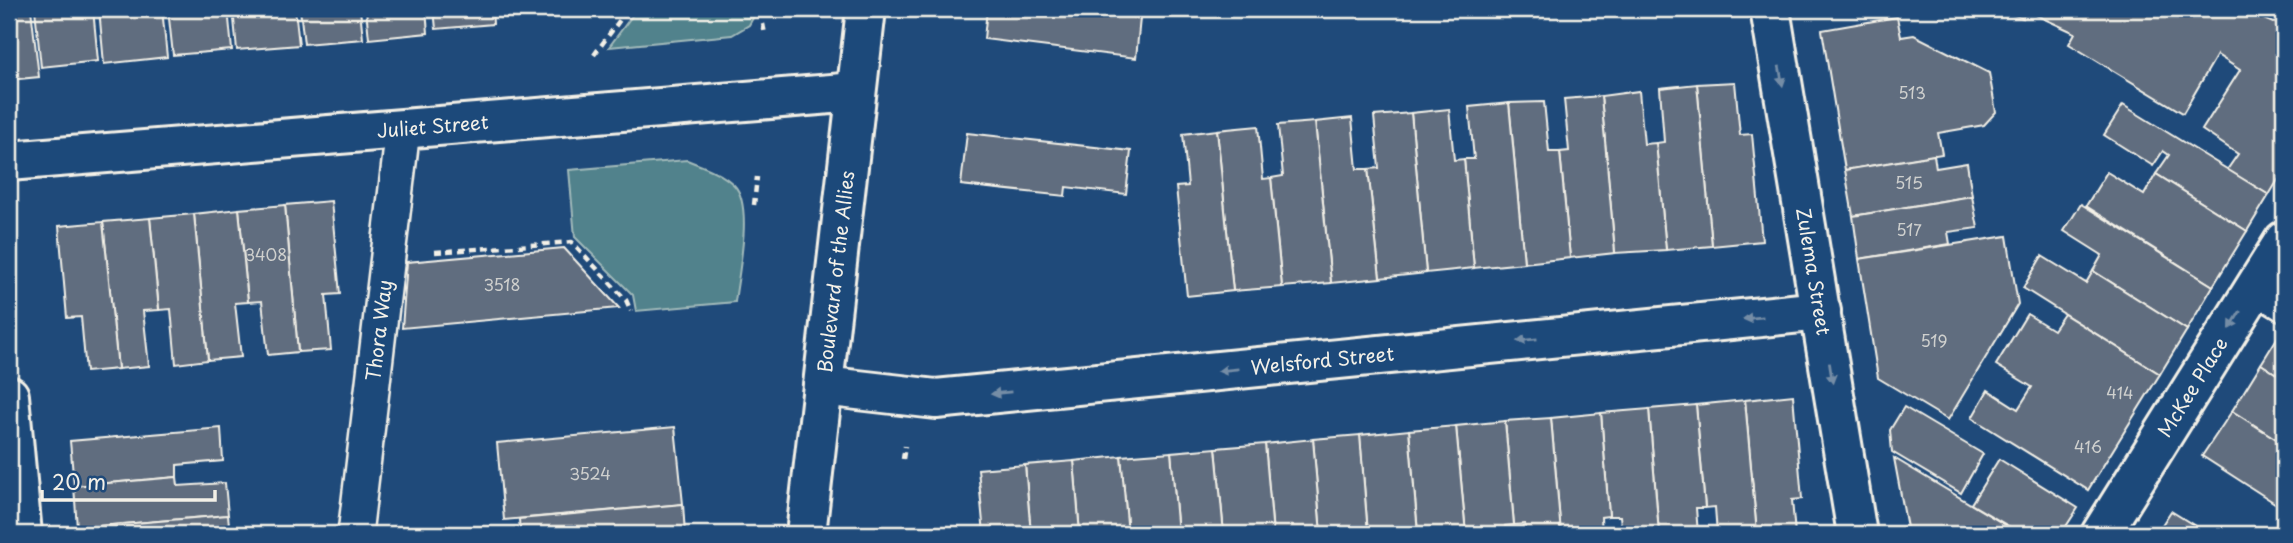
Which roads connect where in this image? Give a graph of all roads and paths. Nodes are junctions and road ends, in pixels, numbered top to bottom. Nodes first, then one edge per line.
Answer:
1 (628, 9) edge
2 (866, 9) edge
3 (1770, 9) edge
4 (763, 24) dead end
5 (765, 34) dead end
6 (594, 55) dead end
7 (856, 92) junction
8 (403, 129) junction
9 (9, 162) edge
10 (757, 177) dead end
11 (754, 205) dead end
12 (2284, 241) edge
13 (388, 256) junction
14 (2270, 296) edge
15 (631, 311) dead end
16 (1821, 312) junction
17 (823, 386) junction
18 (9, 396) edge
19 (905, 446) dead end
20 (902, 459) dead end
21 (22, 534) edge
22 (355, 534) edge
23 (806, 534) edge
24 (1857, 534) edge
25 (2101, 534) edge

1 - 6 path
2 - 7 street, Boulevard of the Allies
3 -> 16 street, Zulema Street
4 - 5 path
7 - 8 street, Juliet Street
7 - 17 street, Boulevard of the Allies
8 - 9 street, Juliet Street
8 - 13 lane, Thora Way
10 - 11 path
12 - 14 street, McKee Place
13 - 15 path
13 - 22 lane, Thora Way
14 -> 25 street, McKee Place
16 -> 17 street, Welsford Street
16 -> 24 street, Zulema Street
17 - 23 street, Boulevard of the Allies
18 - 21 street
19 - 20 path

